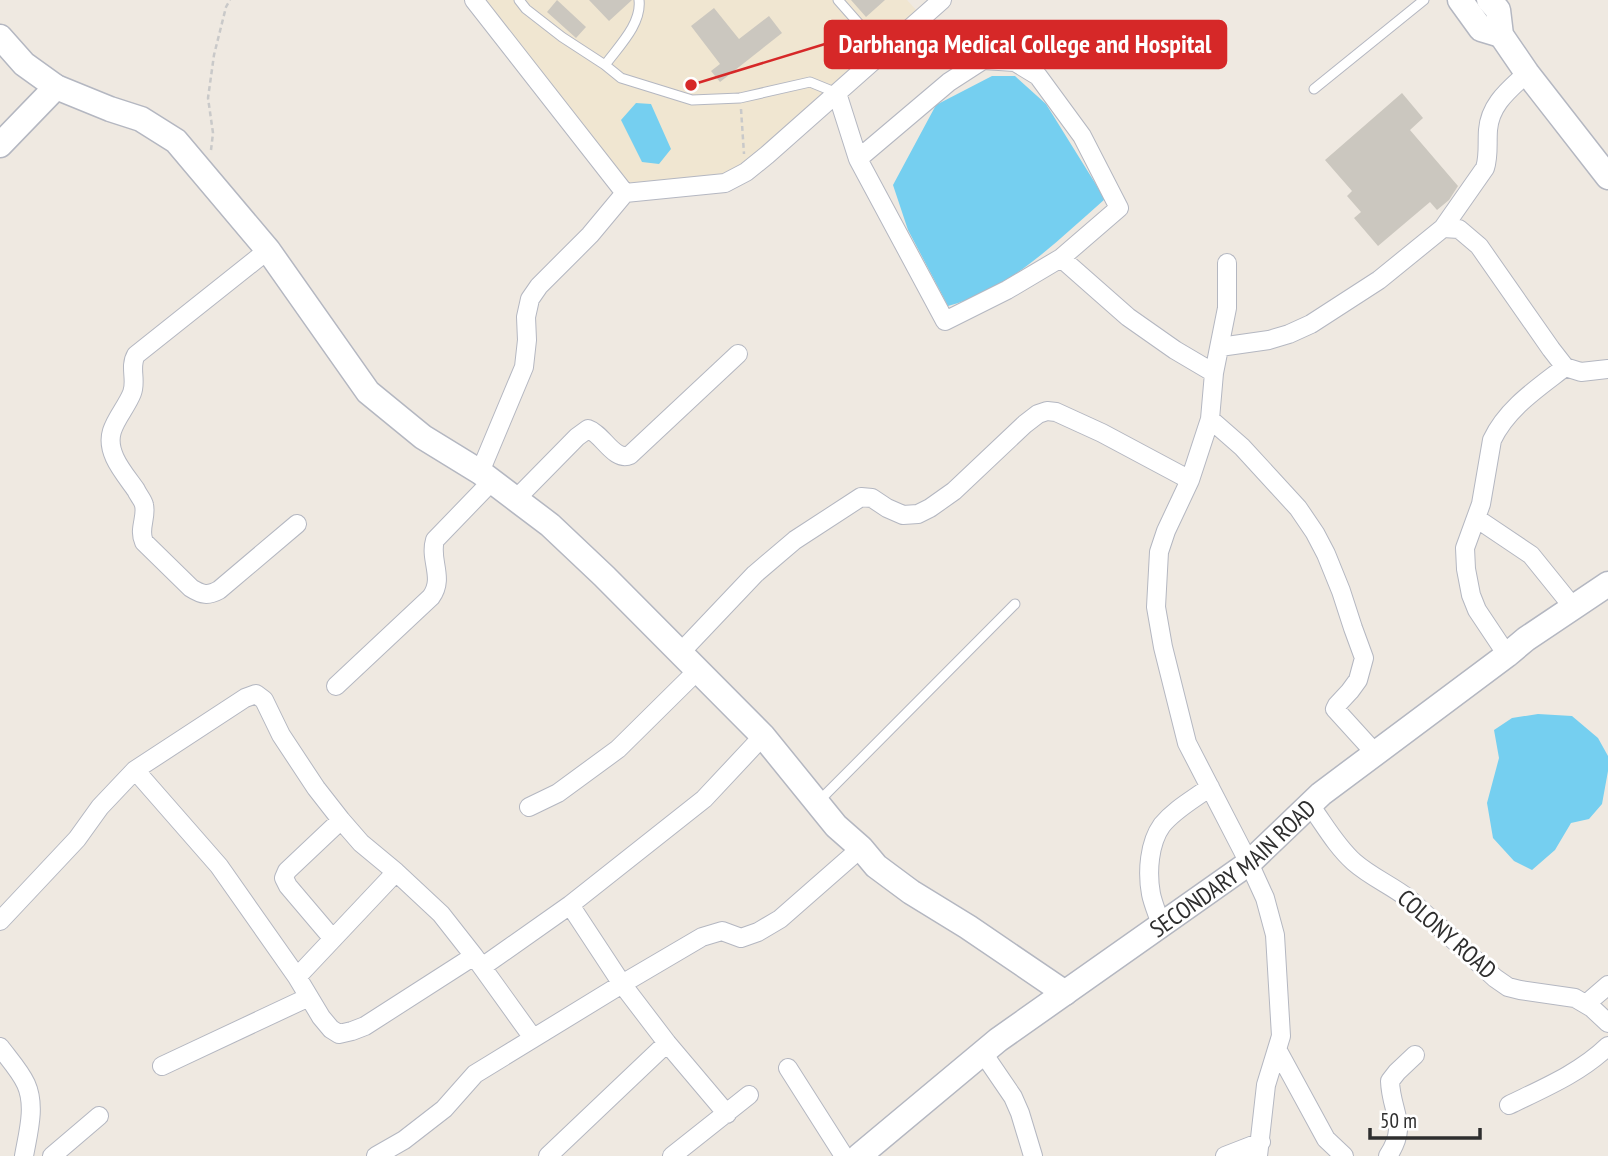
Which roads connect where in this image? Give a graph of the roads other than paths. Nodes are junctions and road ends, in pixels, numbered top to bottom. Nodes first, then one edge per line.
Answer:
1 (474, 0) edge
2 (519, 0) edge
3 (639, 0) edge
4 (838, 0) edge
5 (942, 0) edge
6 (1424, 0) edge
7 (1460, 0) edge
8 (1489, 0) edge
9 (1501, 35) junction
10 (0, 37) edge
11 (883, 51) junction
12 (605, 65) junction
13 (1527, 73) junction
14 (56, 87) junction
15 (1314, 89) dead end
16 (837, 93) junction
17 (0, 145) edge
18 (858, 159) junction
19 (1608, 177) edge
20 (625, 193) junction
21 (1443, 228) junction
22 (268, 250) junction
23 (1061, 258) junction
24 (1227, 263) dead end
25 (1220, 348) junction
26 (738, 354) dead end
27 (1565, 367) junction
28 (1608, 369) edge
29 (1214, 373) junction
30 (1210, 419) junction
31 (486, 476) junction
32 (1190, 480) junction
33 (516, 499) junction
34 (1476, 518) junction
35 (297, 524) dead end
36 (1608, 584) edge
37 (1016, 604) dead end
38 (1573, 607) junction
39 (1507, 655) junction
40 (689, 662) junction
41 (336, 686) dead end
42 (763, 736) junction
43 (1376, 752) junction
44 (135, 770) junction
45 (1210, 787) junction
46 (817, 803) junction
47 (1310, 805) junction
48 (529, 807) dead end
49 (341, 820) junction
50 (862, 848) junction
51 (1249, 863) junction
52 (396, 872) junction
53 (570, 905) junction
54 (0, 921) edge
55 (1161, 925) junction
56 (333, 939) junction
57 (478, 961) junction
58 (297, 976) junction
59 (622, 984) junction
60 (1608, 985) edge
61 (1065, 993) junction
62 (309, 997) junction
63 (1587, 1004) junction
64 (1608, 1023) edge
65 (533, 1038) junction
66 (667, 1043) junction
67 (1608, 1046) edge
68 (0, 1047) edge
69 (1277, 1049) junction
70 (983, 1053) junction
71 (1415, 1055) dead end
72 (162, 1066) dead end
73 (788, 1068) dead end
74 (749, 1095) dead end
75 (1509, 1105) dead end
76 (727, 1114) junction
77 (99, 1116) dead end
78 (1259, 1149) edge
79 (24, 1156) edge
80 (52, 1156) edge
81 (376, 1156) edge
82 (548, 1156) edge
83 (672, 1156) edge
84 (844, 1156) edge
85 (859, 1156) edge
86 (1033, 1156) edge
87 (1225, 1156) edge
88 (1345, 1156) edge
89 (1388, 1156) edge

1 - 20 street
2 - 12 lane
3 - 12 lane
4 - 11 lane
5 - 11 street
6 - 15 lane
7 - 9 street
8 - 9 street
9 - 13 street
10 - 14 street
11 - 16 street
12 - 16 lane
13 - 19 street
13 - 21 street
14 - 17 street
14 - 22 street
16 - 18 street
16 - 20 street
18 - 23 street
18 - 23 street
20 - 31 street
21 - 25 street
21 - 27 street
22 - 31 street
22 - 35 street
23 - 29 street
24 - 25 street
25 - 29 street
26 - 33 street
27 - 28 street
27 - 34 street
29 - 30 street
30 - 32 street
30 - 43 street
31 - 33 street
31 - 41 street
32 - 40 street
32 - 45 street
33 - 40 street
34 - 38 street
34 - 39 street
36 - 38 street, SECONDARY MAIN ROAD
37 - 46 lane
38 - 39 street, SECONDARY MAIN ROAD
39 - 43 street, SECONDARY MAIN ROAD
40 - 42 street
40 - 48 street
42 - 46 street
42 - 53 street
43 - 47 street, SECONDARY MAIN ROAD
44 - 49 street
44 - 54 street
44 - 58 street
45 - 51 street
45 - 55 street
46 - 50 street
47 - 51 street, SECONDARY MAIN ROAD
47 - 63 street, COLONY ROAD
49 - 52 street
49 - 56 street
50 - 59 street
50 - 61 street
51 - 55 street, SECONDARY MAIN ROAD
51 - 69 street
52 - 56 street
52 - 57 street
53 - 57 street
53 - 59 street
55 - 61 street, SECONDARY MAIN ROAD
56 - 58 street
57 - 62 street
57 - 65 street
58 - 62 street
59 - 65 street
59 - 66 street
60 - 63 street
61 - 70 street, SECONDARY MAIN ROAD
62 - 72 street
63 - 64 street, COLONY ROAD
65 - 81 street
66 - 76 street
66 - 82 street
67 - 75 street
68 - 79 street
69 - 78 street
69 - 88 street
70 - 85 street, SECONDARY MAIN ROAD
70 - 86 street
71 - 89 street
73 - 84 street
74 - 76 street
76 - 83 street
77 - 80 street
78 - 87 street

